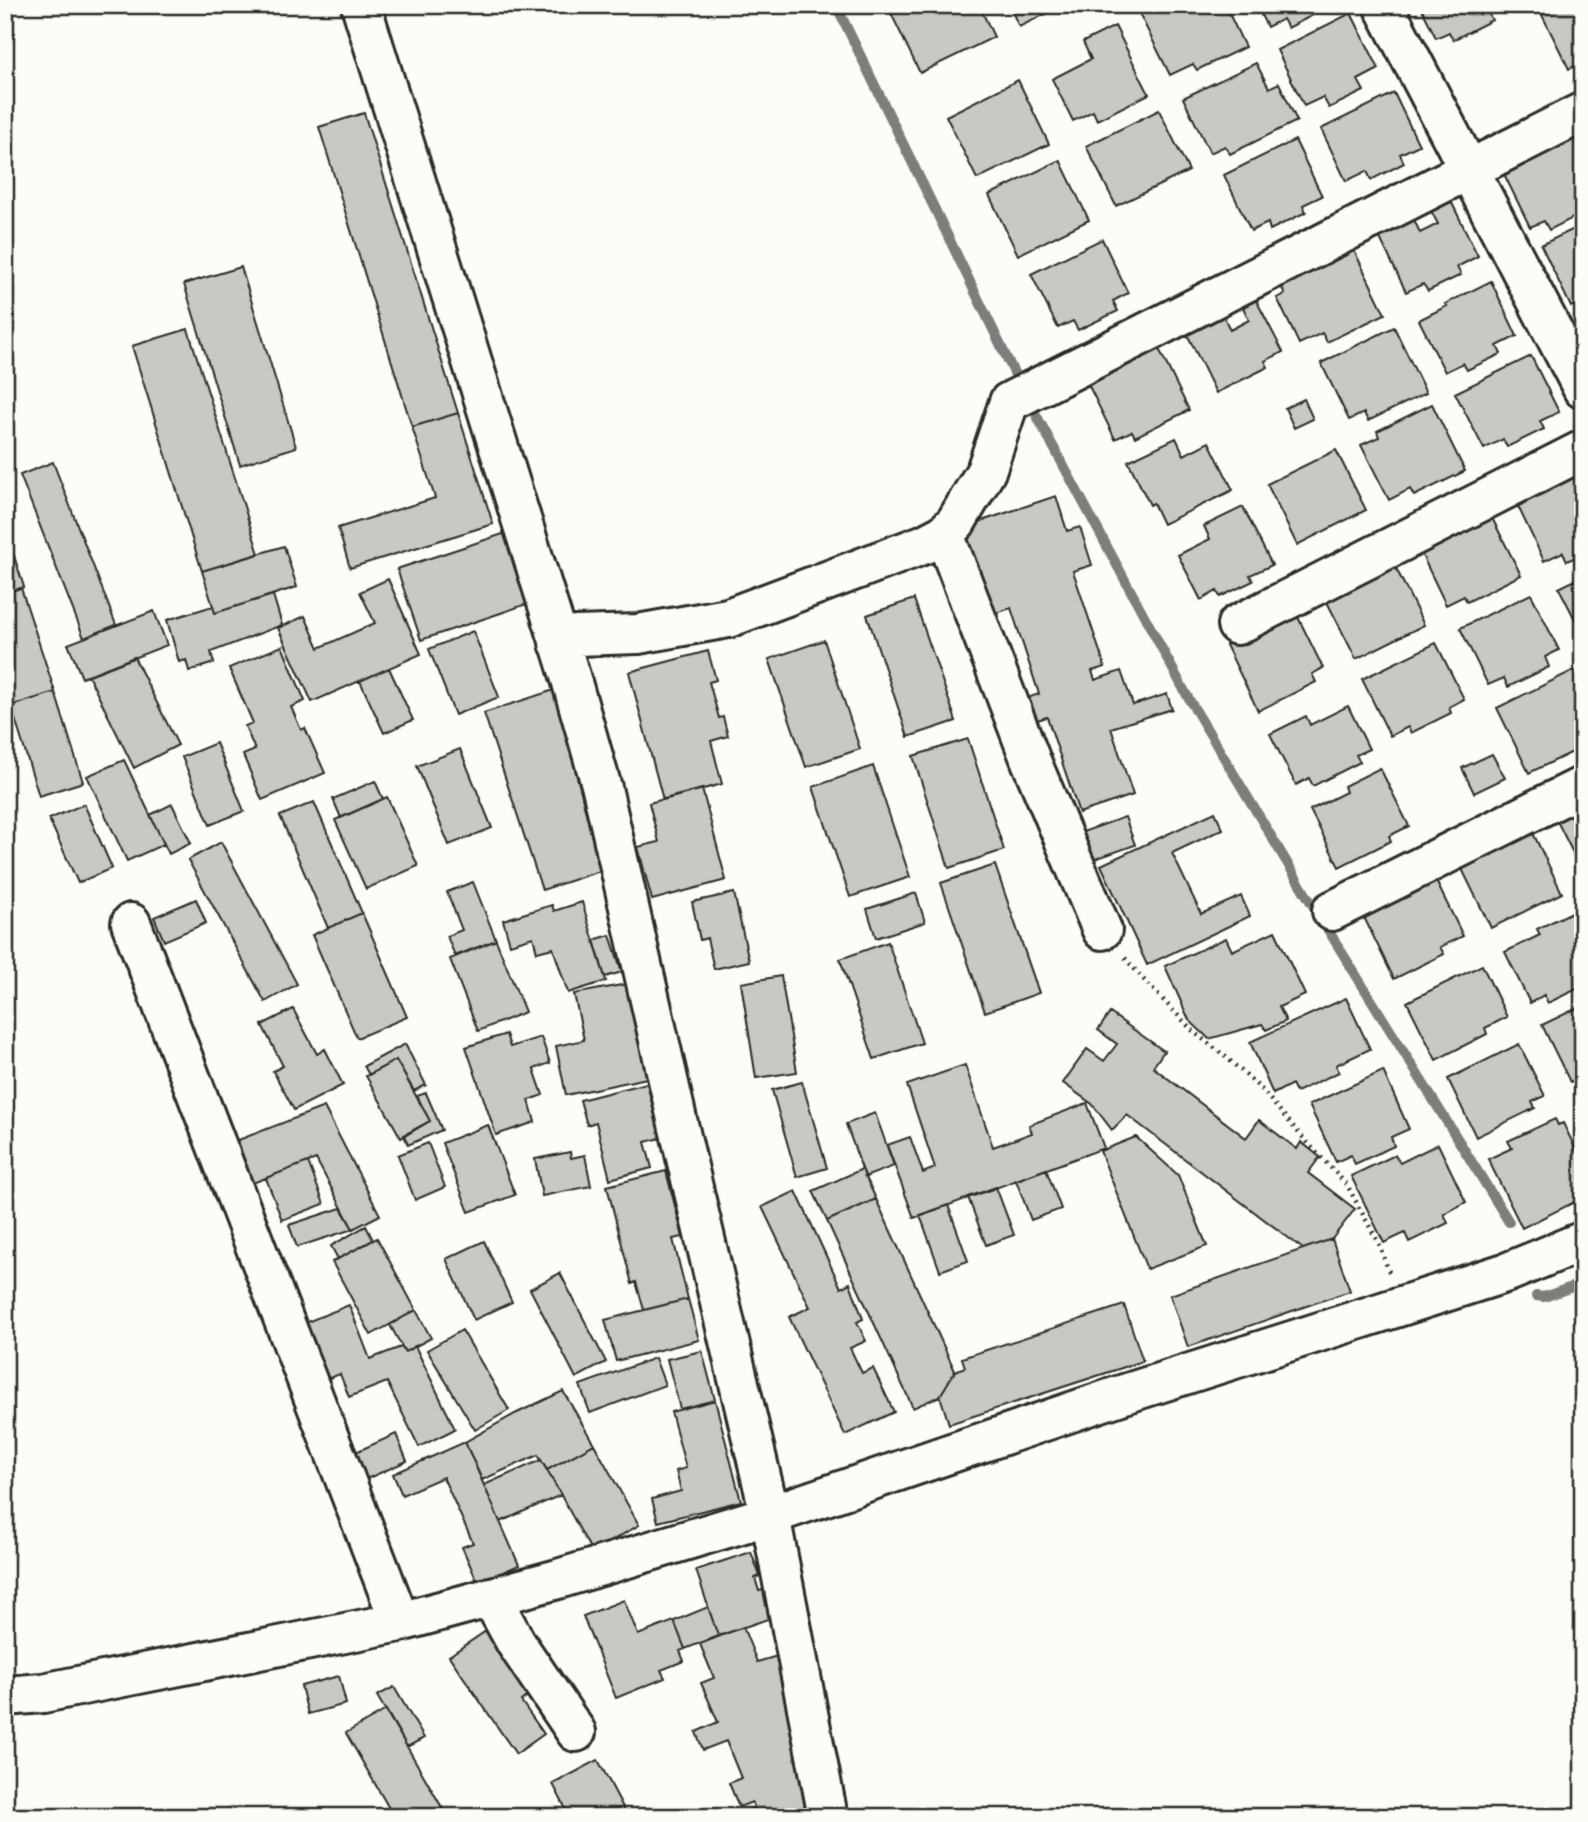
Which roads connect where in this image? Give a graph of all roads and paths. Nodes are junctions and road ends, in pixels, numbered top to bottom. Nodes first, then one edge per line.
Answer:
1 (361, 5) edge
2 (1383, 5) edge
3 (1583, 113) edge
4 (1469, 170) junction
5 (1583, 389) edge
6 (1583, 450) edge
7 (944, 534) junction
8 (1237, 625) dead end
9 (559, 643) junction
10 (1583, 786) edge
11 (1332, 911) dead end
12 (131, 923) dead end
13 (1102, 930) joint
14 (1583, 1241) edge
15 (1402, 1306) junction
16 (770, 1515) junction
17 (491, 1597) junction
18 (400, 1622) junction
19 (5, 1696) edge
20 (576, 1732) dead end
21 (828, 1817) edge

1 - 9 street
2 - 4 street
3 - 4 street
4 - 5 street
4 - 7 street
6 - 8 street
7 - 9 street
7 - 13 street
9 - 16 street
10 - 11 street
12 - 18 street
13 - 15 path
14 - 15 street
15 - 16 street
16 - 17 street
16 - 21 street
17 - 18 street
17 - 20 street
18 - 19 street

